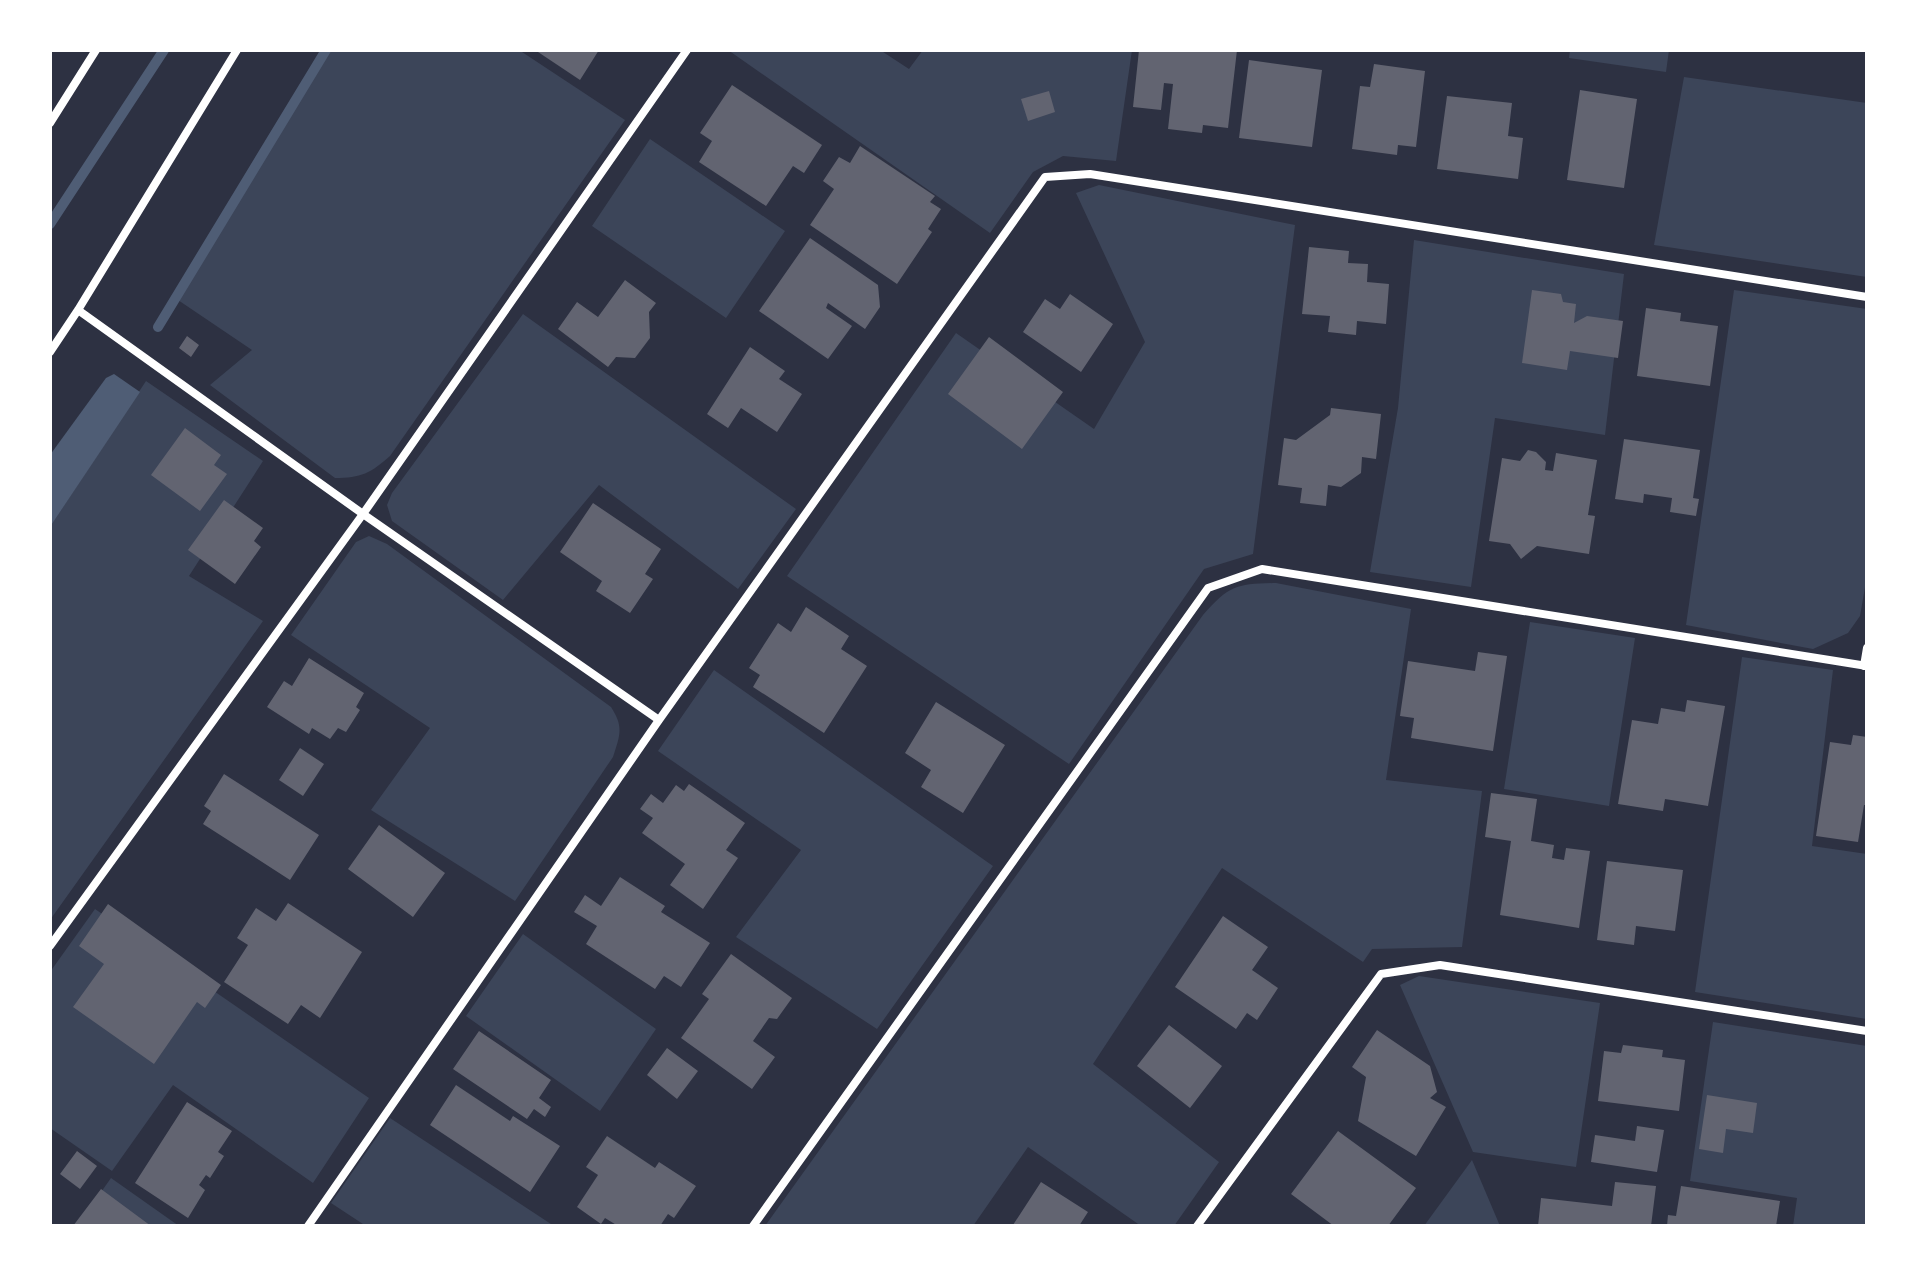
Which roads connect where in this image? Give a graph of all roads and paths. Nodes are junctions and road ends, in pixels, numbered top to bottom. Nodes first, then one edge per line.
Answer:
1 (96, 50) edge
2 (237, 50) edge
3 (687, 50) edge
4 (50, 123) edge
5 (1867, 297) edge
6 (78, 310) junction
7 (50, 352) edge
8 (363, 514) junction
9 (1867, 648) edge
10 (1866, 666) edge
11 (659, 720) junction
12 (50, 946) edge
13 (1867, 1031) edge
14 (308, 1226) edge
15 (753, 1226) edge
16 (1197, 1226) edge

1 - 4 street
2 - 6 street
3 - 8 street
5 - 11 street
6 - 7 street
6 - 8 street
8 - 11 street
8 - 12 street
9 - 10 street
10 - 15 street
11 - 14 street
13 - 16 street

